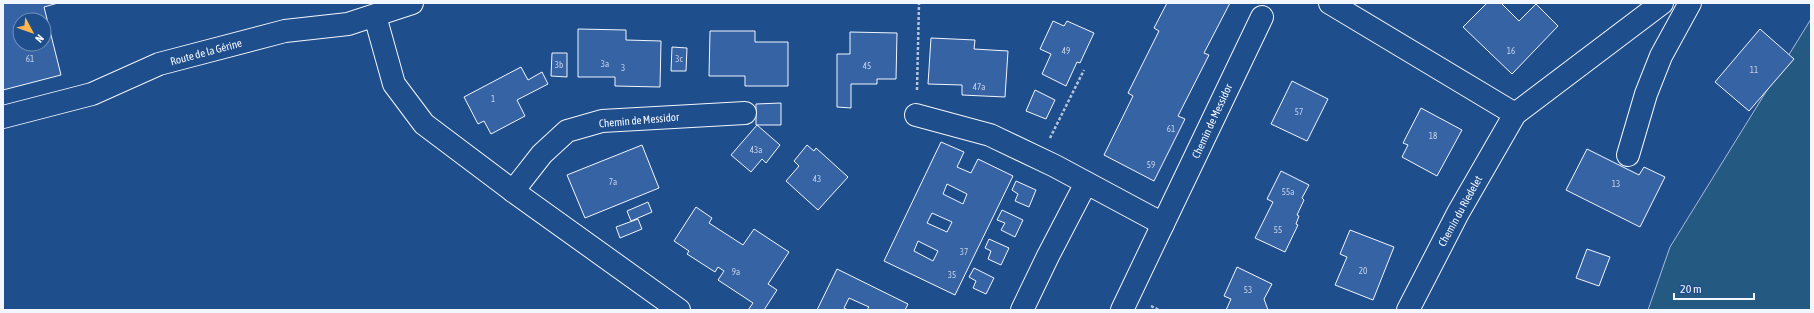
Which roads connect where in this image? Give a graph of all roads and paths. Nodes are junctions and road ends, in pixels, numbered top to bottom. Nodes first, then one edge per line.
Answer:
1 (412, 3) edge
2 (919, 3) edge
3 (1330, 3) edge
4 (1662, 3) edge
5 (1690, 3) edge
6 (375, 16) junction
7 (1262, 17) dead end
8 (1084, 70) dead end
9 (745, 113) dead end
10 (1515, 114) junction
11 (916, 115) joint
12 (3, 117) edge
13 (1628, 155) dead end
14 (1040, 159) junction
15 (1086, 183) junction
16 (513, 191) junction
17 (1163, 224) junction
18 (679, 310) edge
19 (1022, 310) edge
20 (1122, 310) edge
21 (1408, 310) edge

1 - 6 street, Route de la Gérine
2 - 11 path
3 - 10 street
4 - 10 street, Chemin du Riedelet
5 - 13 street
6 - 12 street, Route de la Gérine
6 - 16 street
7 - 17 street, Chemin de Messidor
8 - 14 path
9 - 16 street, Chemin de Messidor
10 - 21 street, Chemin du Riedelet
11 - 14 street
14 - 15 street
15 - 17 street
15 - 19 street
16 - 18 street
17 - 20 street, Chemin de Messidor

